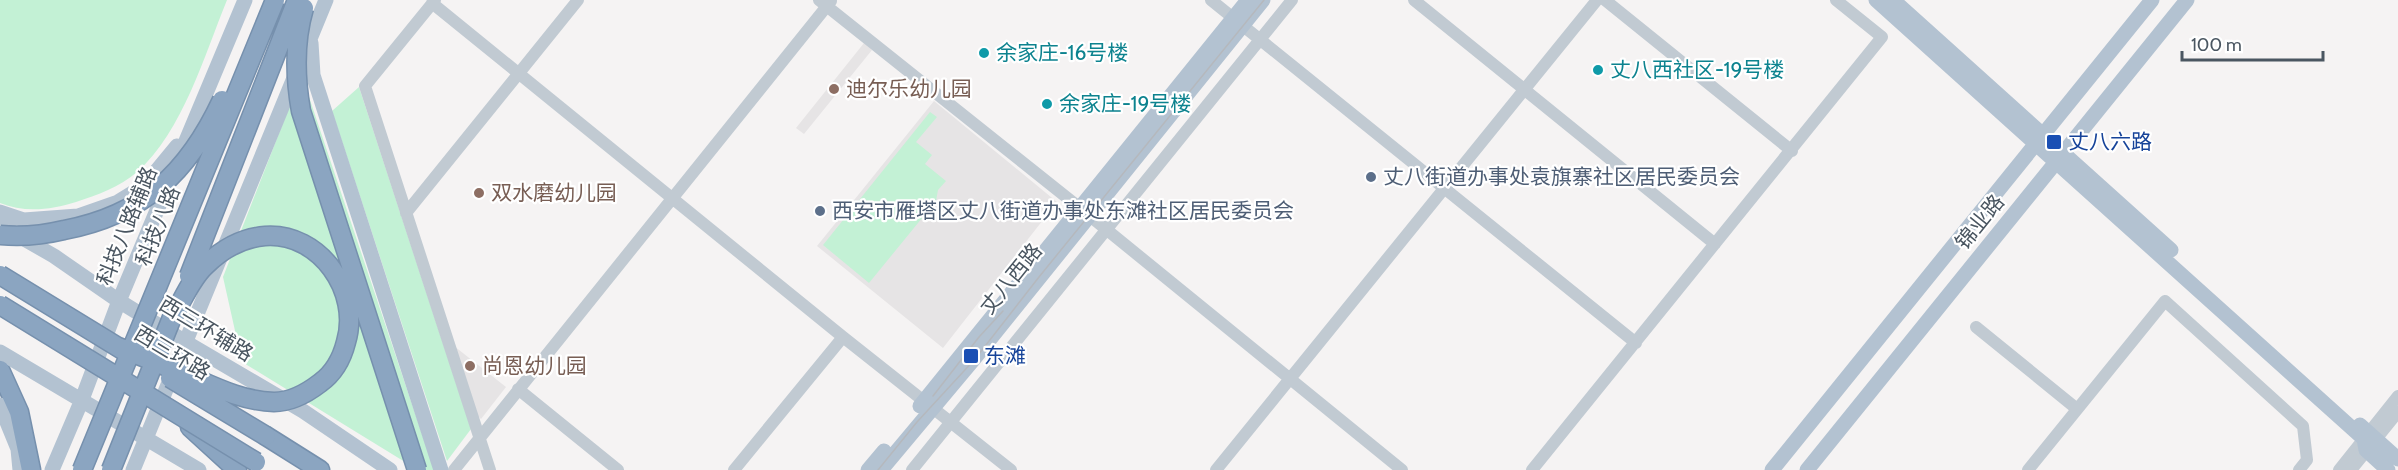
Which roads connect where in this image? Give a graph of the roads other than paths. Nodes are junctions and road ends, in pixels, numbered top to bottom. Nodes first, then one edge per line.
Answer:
1 (245, 0) edge
2 (275, 0) edge
3 (297, 0) edge
4 (306, 0) edge
5 (326, 0) edge
6 (578, 0) edge
7 (1211, 0) edge
8 (1248, 0) edge
9 (1263, 0) edge
10 (1292, 0) edge
11 (1414, 0) edge
12 (1597, 0) edge
13 (1605, 0) edge
14 (1836, 0) edge
15 (1876, 0) edge
16 (1893, 0) edge
17 (2152, 0) edge
18 (2187, 0) edge
19 (434, 2) edge
20 (826, 2) edge
21 (266, 20) junction
22 (1238, 22) junction
23 (311, 39) junction
24 (1260, 40) junction
25 (518, 73) junction
26 (1524, 89) junction
27 (187, 135) junction
28 (2038, 141) junction
29 (1792, 151) junction
30 (2060, 157) junction
31 (1444, 189) junction
32 (672, 197) junction
33 (0, 212) edge
34 (1084, 212) junction
35 (406, 213) junction
36 (0, 225) edge
37 (1106, 231) junction
38 (0, 235) edge
39 (1715, 244) junction
40 (0, 275) edge
41 (119, 301) junction
42 (0, 305) edge
43 (173, 316) junction
44 (1976, 327) dead end
45 (843, 337) junction
46 (187, 343) junction
47 (1635, 343) junction
48 (116, 346) junction
49 (0, 351) edge
50 (0, 370) edge
51 (1289, 379) junction
52 (518, 389) junction
53 (2398, 396) edge
54 (81, 402) junction
55 (928, 404) junction
56 (0, 405) edge
57 (2078, 409) junction
58 (173, 411) junction
59 (2398, 412) edge
60 (951, 422) junction
61 (480, 436) junction
62 (147, 439) junction
63 (2369, 440) junction
64 (2398, 459) edge
65 (262, 466) edge
66 (20, 470) edge
67 (31, 470) edge
68 (52, 470) edge
69 (82, 470) edge
70 (111, 470) edge
71 (133, 470) edge
72 (199, 470) edge
73 (237, 470) edge
74 (320, 470) edge
75 (390, 470) edge
76 (417, 470) edge
77 (441, 470) edge
78 (454, 470) edge
79 (490, 470) edge
80 (618, 470) edge
81 (734, 470) edge
82 (868, 470) edge
83 (881, 470) edge
84 (912, 470) edge
85 (1011, 470) edge
86 (1216, 470) edge
87 (1402, 470) edge
88 (1532, 470) edge
89 (1772, 470) edge
90 (1807, 470) edge
91 (2028, 470) edge
92 (2299, 470) edge
93 (2339, 470) edge
94 (2351, 470) edge
95 (2388, 470) edge

1 - 27 main road, 科技八路辅路
2 - 21 highway, 科技八路, bridge
3 - 43 highway, bridge
4 - 76 highway, bridge
5 - 23 main road
6 - 25 street
7 - 22 street
8 - 22 main road, 丈八西路
9 - 22 main road, 丈八西路
10 - 24 street
11 - 26 street
12 - 26 street
13 - 29 street
14 - 29 street
15 - 28 main road
16 - 28 main road
17 - 28 main road, 锦业路
18 - 30 main road, 锦业路
19 - 25 street
19 - 35 street
20 - 32 street
20 - 34 street
21 - 38 highway, bridge
21 - 69 highway, 科技八路, bridge
22 - 24 street
22 - 34 main road, 丈八西路
23 - 46 main road
23 - 77 main road
24 - 31 street
24 - 37 street
25 - 32 street
25 - 35 street
26 - 31 street
26 - 39 street
27 - 33 main road
27 - 41 main road, 科技八路辅路
28 - 30 main road
28 - 89 main road, 锦业路
29 - 39 street
30 - 63 main road
30 - 90 main road, 锦业路
31 - 47 street
31 - 51 street
32 - 45 street
32 - 52 street
34 - 37 street
34 - 55 main road, 丈八西路
35 - 61 street
36 - 41 main road, 西三环辅路
37 - 51 street
37 - 60 street
39 - 47 street
40 - 48 highway, 西三环路, bridge
41 - 46 main road, 西三环辅路
41 - 54 main road, 科技八路辅路
42 - 58 highway, bridge
43 - 48 highway, bridge
43 - 70 highway, bridge
44 - 57 street
45 - 55 street
45 - 81 street
46 - 62 main road
46 - 75 main road, 西三环辅路
47 - 88 street
48 - 74 highway, 西三环路, bridge
49 - 54 main road
50 - 67 highway
51 - 86 street
51 - 87 street
52 - 61 street
52 - 80 street
53 - 63 street
54 - 62 main road
54 - 68 main road, 科技八路辅路
55 - 60 street
55 - 82 main road, 丈八西路
55 - 83 main road, 丈八西路
56 - 66 main road
57 - 91 street
57 - 92 street
58 - 65 highway, bridge
58 - 73 highway, bridge
59 - 63 street
60 - 84 street
60 - 85 street
61 - 78 street
61 - 79 street
62 - 71 main road
62 - 72 main road
63 - 64 main road
63 - 93 street
63 - 94 street
63 - 95 main road

